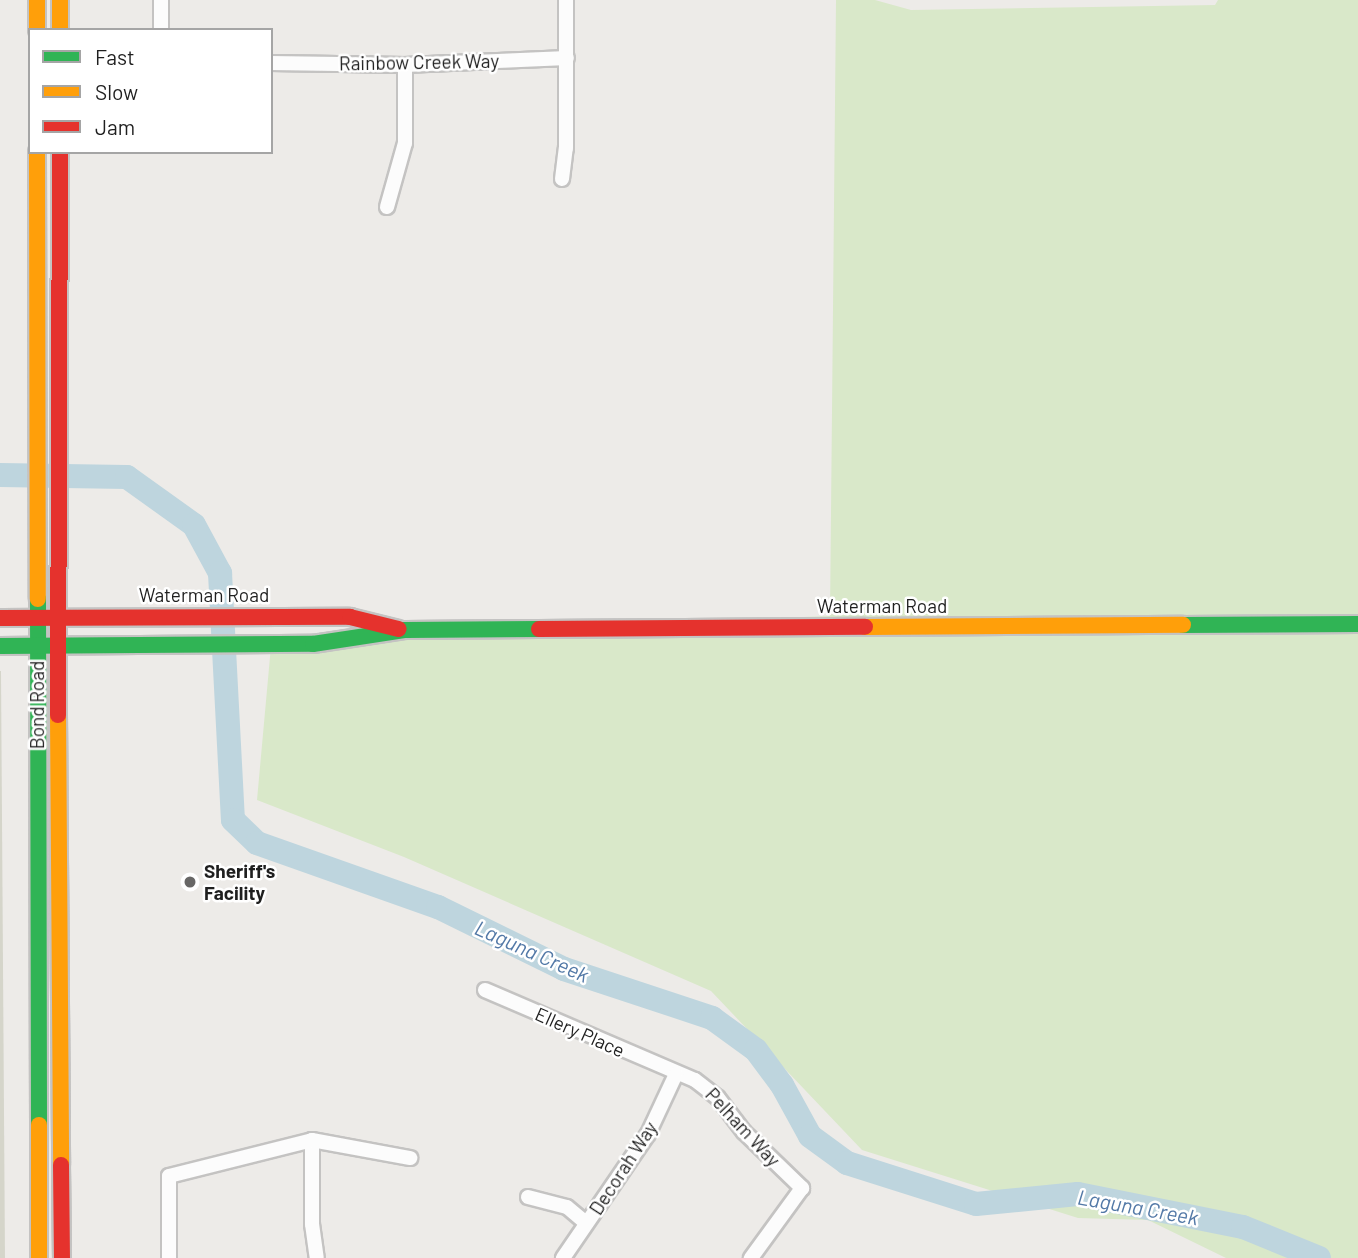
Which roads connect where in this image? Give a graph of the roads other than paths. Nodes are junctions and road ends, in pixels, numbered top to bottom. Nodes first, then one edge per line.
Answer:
1 (37, 0) edge
2 (47, 0) edge
3 (60, 0) edge
4 (161, 0) edge
5 (566, 0) edge
6 (37, 28) edge
7 (47, 28) edge
8 (60, 28) edge
9 (161, 28) edge
10 (567, 58) junction
11 (273, 63) edge
12 (405, 65) junction
13 (37, 154) edge
14 (60, 154) edge
15 (562, 179) dead end
16 (387, 206) dead end
17 (0, 618) edge
18 (36, 618) junction
19 (57, 618) junction
20 (1358, 624) edge
21 (406, 630) junction
22 (0, 646) edge
23 (58, 646) junction
24 (36, 647) junction
25 (485, 990) dead end
26 (676, 1074) junction
27 (312, 1140) junction
28 (410, 1158) dead end
29 (528, 1197) dead end
30 (586, 1223) junction
31 (40, 1258) edge
32 (62, 1258) edge
33 (169, 1258) edge
34 (317, 1258) edge
35 (563, 1258) edge
36 (751, 1258) edge

1 - 6 main road
2 - 7 main road
3 - 8 main road
4 - 9 street
5 - 10 street
10 - 12 street, Rainbow Creek Way
10 - 15 street
11 - 12 street, Rainbow Creek Way
12 - 16 street
13 - 18 main road, Bond Road
14 - 19 main road, Bond Road
17 - 18 main road, Waterman Road
18 - 19 main road, Waterman Road
18 - 24 main road, Bond Road
19 - 21 main road, Waterman Road
19 - 23 main road, Bond Road
20 - 21 main road, Waterman Road
21 - 23 main road, Waterman Road
22 - 24 main road, Waterman Road
23 - 24 main road, Waterman Road
23 - 32 main road, Bond Road
24 - 31 main road, Bond Road
25 - 26 street, Ellery Place
26 - 30 street, Decorah Way
26 - 36 street, Pelham Way
27 - 28 street
27 - 33 street
27 - 34 street
29 - 30 street
30 - 35 street, Decorah Way

